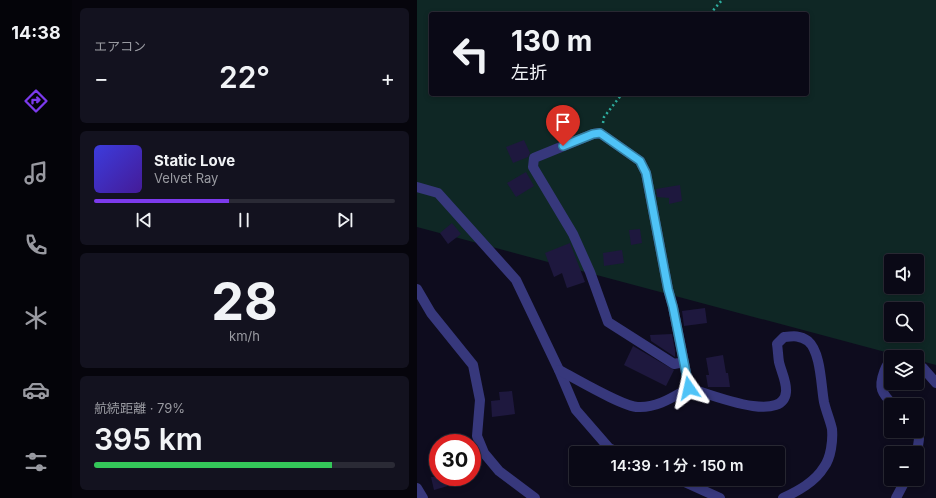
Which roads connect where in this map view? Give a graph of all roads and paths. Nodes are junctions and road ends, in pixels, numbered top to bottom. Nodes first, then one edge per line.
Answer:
1 (722, 0) edge
2 (712, 12) edge
3 (620, 96) edge
4 (600, 133) junction
5 (417, 187) edge
6 (417, 289) edge
7 (684, 362) junction
8 (924, 369) edge
9 (559, 370) junction
10 (884, 372) edge
11 (936, 383) edge
12 (689, 388) junction
13 (887, 398) edge
14 (607, 446) edge
15 (694, 486) edge
16 (902, 486) edge
17 (417, 488) edge
18 (423, 498) edge
19 (535, 498) edge
20 (721, 498) edge
21 (783, 498) edge
22 (896, 498) edge

1 - 2 path
3 - 4 path
4 - 7 street
4 - 7 street
5 - 9 street
6 - 19 street
7 - 12 street
8 - 11 street
9 - 12 street
9 - 14 street
10 - 13 street
12 - 21 street
15 - 20 street
16 - 22 street
17 - 18 street

